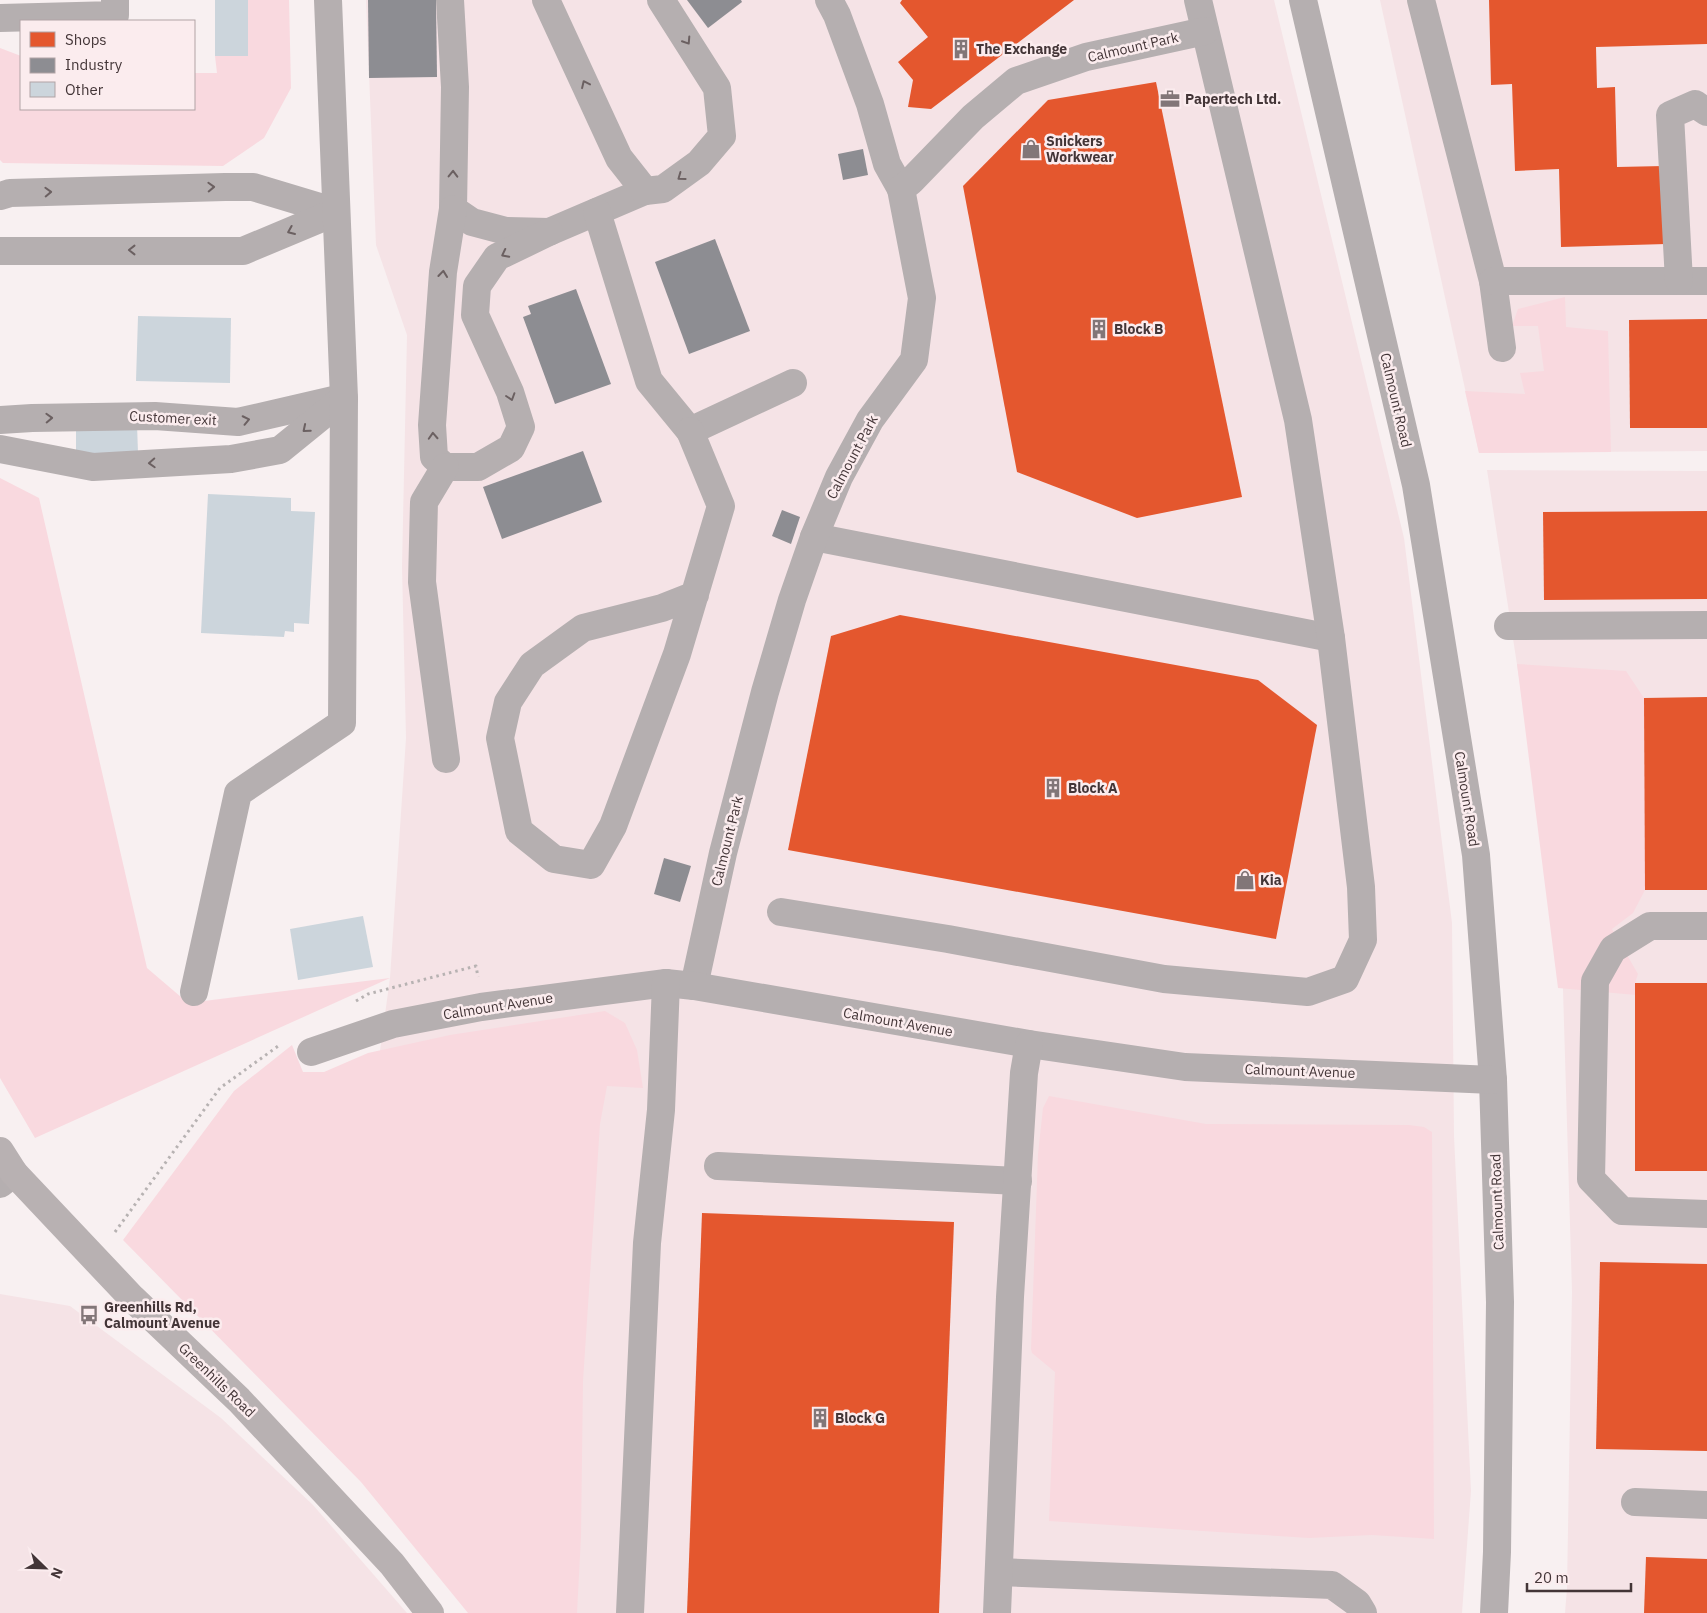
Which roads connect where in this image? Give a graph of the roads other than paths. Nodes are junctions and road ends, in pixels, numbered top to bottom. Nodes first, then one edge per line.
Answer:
1 (115, 0) edge
2 (328, 0) edge
3 (450, 0) edge
4 (546, 0) edge
5 (661, 0) edge
6 (829, 0) edge
7 (1198, 0) edge
8 (1303, 0) edge
9 (1421, 0) edge
10 (0, 18) edge
11 (1205, 31) junction
12 (1707, 112) edge
13 (900, 189) junction
14 (645, 191) junction
15 (0, 196) edge
16 (453, 209) junction
17 (336, 212) junction
18 (597, 212) junction
19 (549, 232) junction
20 (0, 251) edge
21 (1493, 281) junction
22 (1679, 281) junction
23 (1707, 281) edge
24 (1502, 348) dead end
25 (793, 383) dead end
26 (344, 398) junction
27 (0, 420) edge
28 (690, 431) junction
29 (0, 449) edge
30 (444, 468) junction
31 (814, 537) junction
32 (695, 595) junction
33 (1707, 625) edge
34 (1508, 626) dead end
35 (1331, 638) junction
36 (446, 759) dead end
37 (780, 912) dead end
38 (1707, 926) edge
39 (666, 983) junction
40 (694, 986) junction
41 (194, 992) dead end
42 (1029, 1044) junction
43 (311, 1052) dead end
44 (1493, 1080) junction
45 (718, 1166) dead end
46 (5, 1169) edge
47 (1018, 1182) junction
48 (1707, 1214) edge
49 (1635, 1502) dead end
50 (1707, 1505) edge
51 (999, 1572) junction
52 (430, 1613) edge
53 (630, 1613) edge
54 (997, 1613) edge
55 (1364, 1613) edge
56 (1494, 1613) edge

1 - 10 street
2 - 17 street
16 -> 3 street
14 -> 4 street
5 -> 14 street
6 - 13 street
7 - 11 street
8 - 44 street, Calmount Road
9 - 21 street
11 - 13 street, Calmount Park
11 - 35 street
12 - 22 street
13 - 31 street, Calmount Park
14 - 18 street
15 -> 17 street
16 - 19 street
30 -> 16 street
17 -> 20 street
17 - 26 street
18 - 19 street
18 - 28 street
19 -> 30 street
21 - 22 street
21 - 24 street
22 - 23 street
25 - 28 street
27 -> 26 street, Customer exit
26 -> 29 street
26 - 41 street
28 - 32 street
30 - 36 street
31 - 35 street
31 - 40 street, Calmount Park
32 - 32 street
33 - 34 street
35 - 37 street
38 - 48 street
39 - 40 street, Calmount Avenue
39 - 43 street, Calmount Avenue
39 - 53 street
40 - 42 street, Calmount Avenue
42 - 44 street, Calmount Avenue
42 - 47 street
44 - 56 street, Calmount Road
45 - 47 street
46 - 52 main road, Greenhills Road
47 - 51 street
49 - 50 street
51 - 54 street
51 - 55 street

